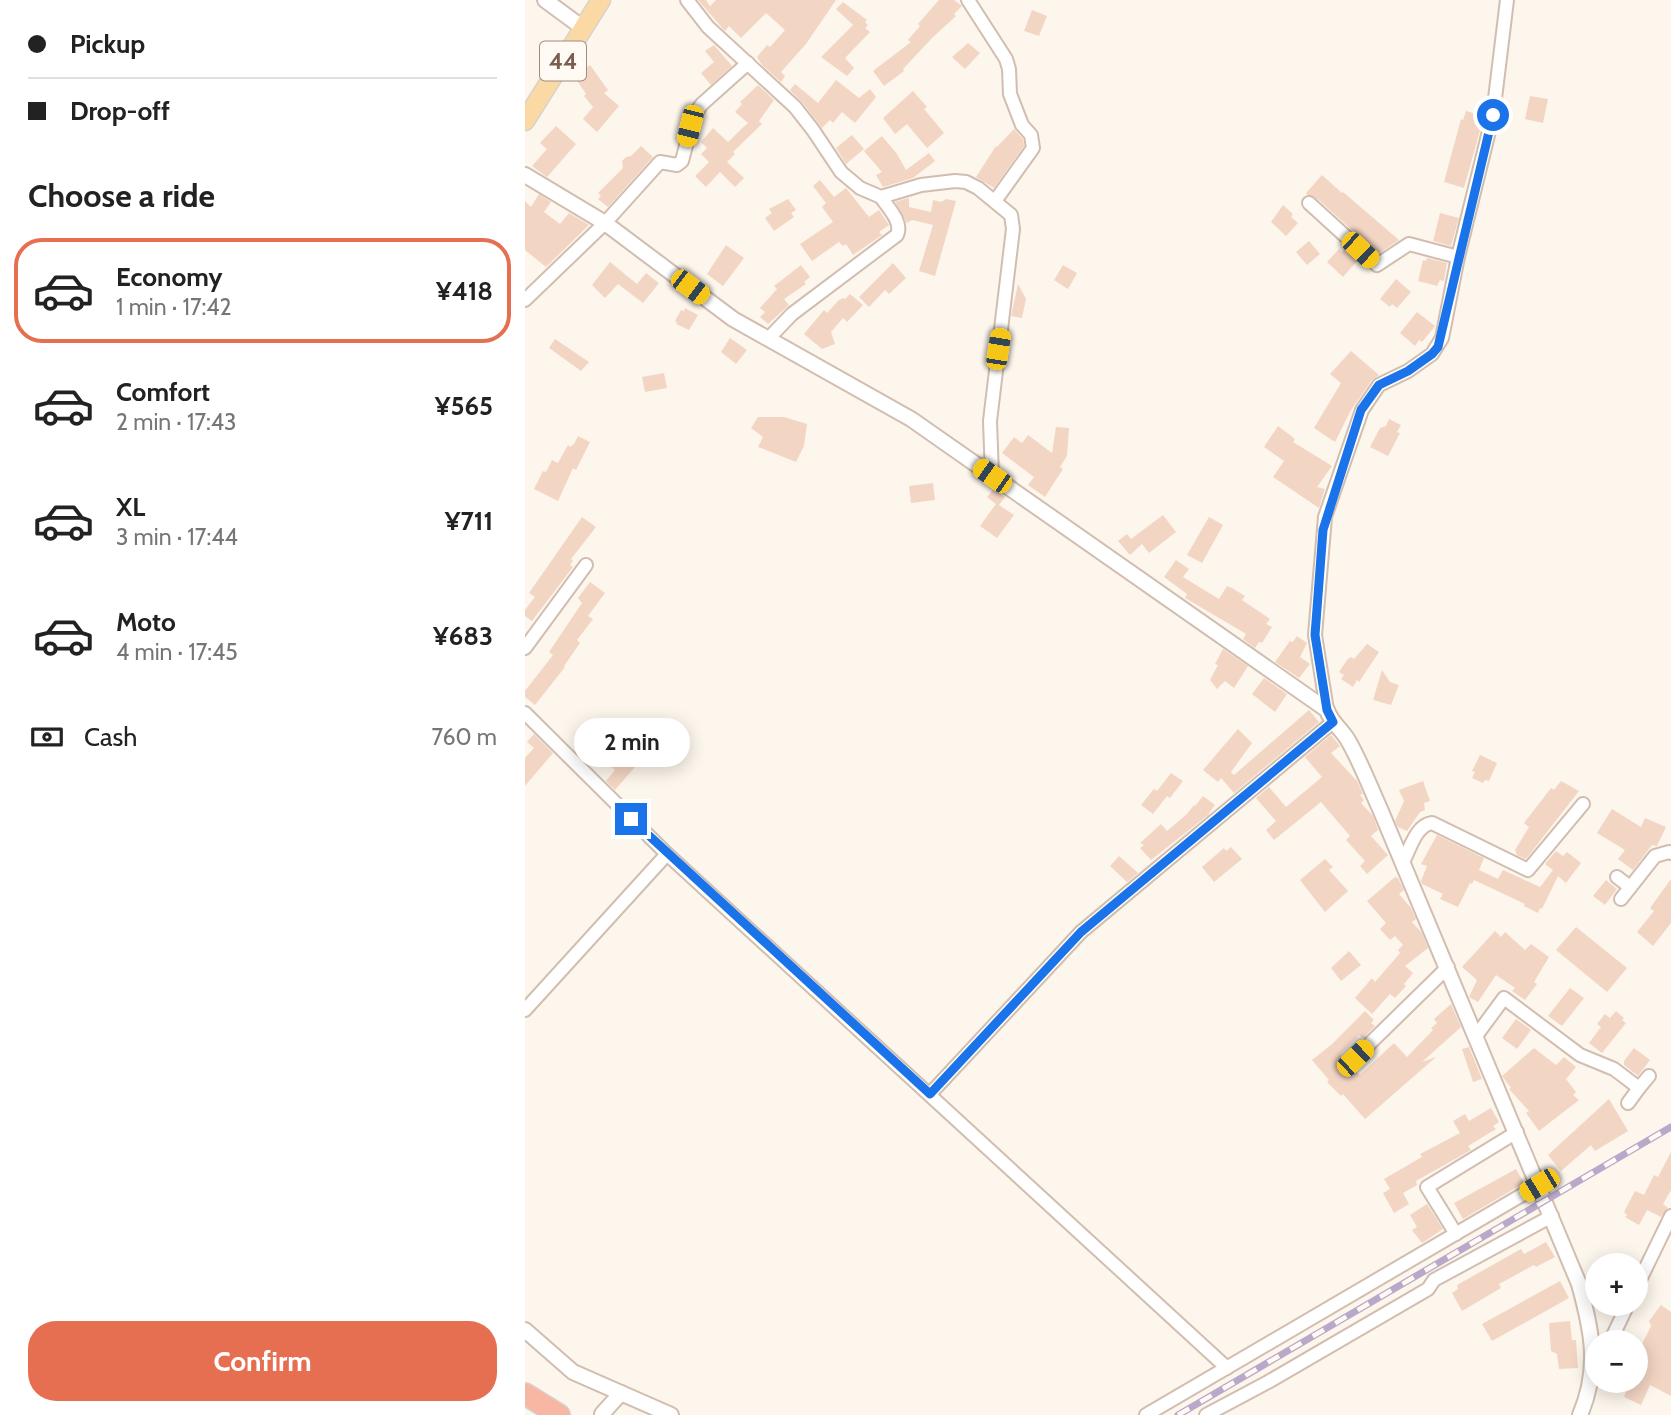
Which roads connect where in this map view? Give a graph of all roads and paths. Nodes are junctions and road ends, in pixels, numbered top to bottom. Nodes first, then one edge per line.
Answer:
1 (545, 0) edge
2 (601, 0) edge
3 (687, 0) edge
4 (968, 0) edge
5 (1507, 0) edge
6 (583, 28) junction
7 (748, 63) junction
8 (525, 121) edge
9 (525, 175) edge
10 (881, 197) junction
11 (995, 201) junction
12 (1309, 203) dead end
13 (605, 223) junction
14 (1458, 257) junction
15 (525, 300) edge
16 (769, 338) junction
17 (992, 476) junction
18 (586, 565) dead end
19 (525, 648) edge
20 (525, 713) edge
21 (1330, 716) junction
22 (1583, 804) dead end
23 (1671, 853) edge
24 (667, 854) junction
25 (1403, 862) junction
26 (1617, 877) dead end
27 (1630, 887) junction
28 (1621, 899) dead end
29 (1448, 967) junction
30 (525, 1010) edge
31 (1476, 1036) junction
32 (1355, 1058) dead end
33 (1649, 1076) dead end
34 (1639, 1088) junction
35 (930, 1094) junction
36 (1628, 1103) dead end
37 (1517, 1132) junction
38 (1539, 1185) junction
39 (1552, 1216) junction
40 (1671, 1216) edge
41 (1456, 1234) junction
42 (1648, 1263) edge
43 (1590, 1330) edge
44 (525, 1331) edge
45 (1227, 1368) junction
46 (621, 1393) junction
47 (1587, 1393) edge
48 (525, 1394) edge
49 (559, 1415) edge
50 (602, 1415) edge
51 (671, 1415) edge
52 (1146, 1415) edge
53 (1206, 1415) edge
54 (1580, 1415) edge

1 - 6 street
2 - 6 main road, 44
3 - 7 street
4 - 11 street
5 - 14 street
6 - 8 main road, 44
7 - 10 street
7 - 13 street
9 - 13 street
10 - 11 street
10 - 16 street
11 - 17 street
12 - 14 street
13 - 15 street
13 - 16 street
14 - 21 street
16 - 17 street
17 - 21 street
18 - 19 street
20 - 24 street
21 - 25 street
21 - 35 street
22 - 25 street
23 - 27 street
24 - 30 street
24 - 35 street
25 - 29 street
26 - 27 street
27 - 28 street
29 - 31 street
29 - 32 street
31 - 34 street
31 - 37 street
33 - 34 street
34 - 36 street
35 - 45 street
37 - 38 street
37 - 41 street
38 - 39 street
38 - 41 street
39 - 43 street
39 - 53 street
40 - 42 street
41 - 45 street
44 - 46 street
45 - 52 street
46 - 50 street
46 - 51 street
47 - 54 street
48 - 49 highway

